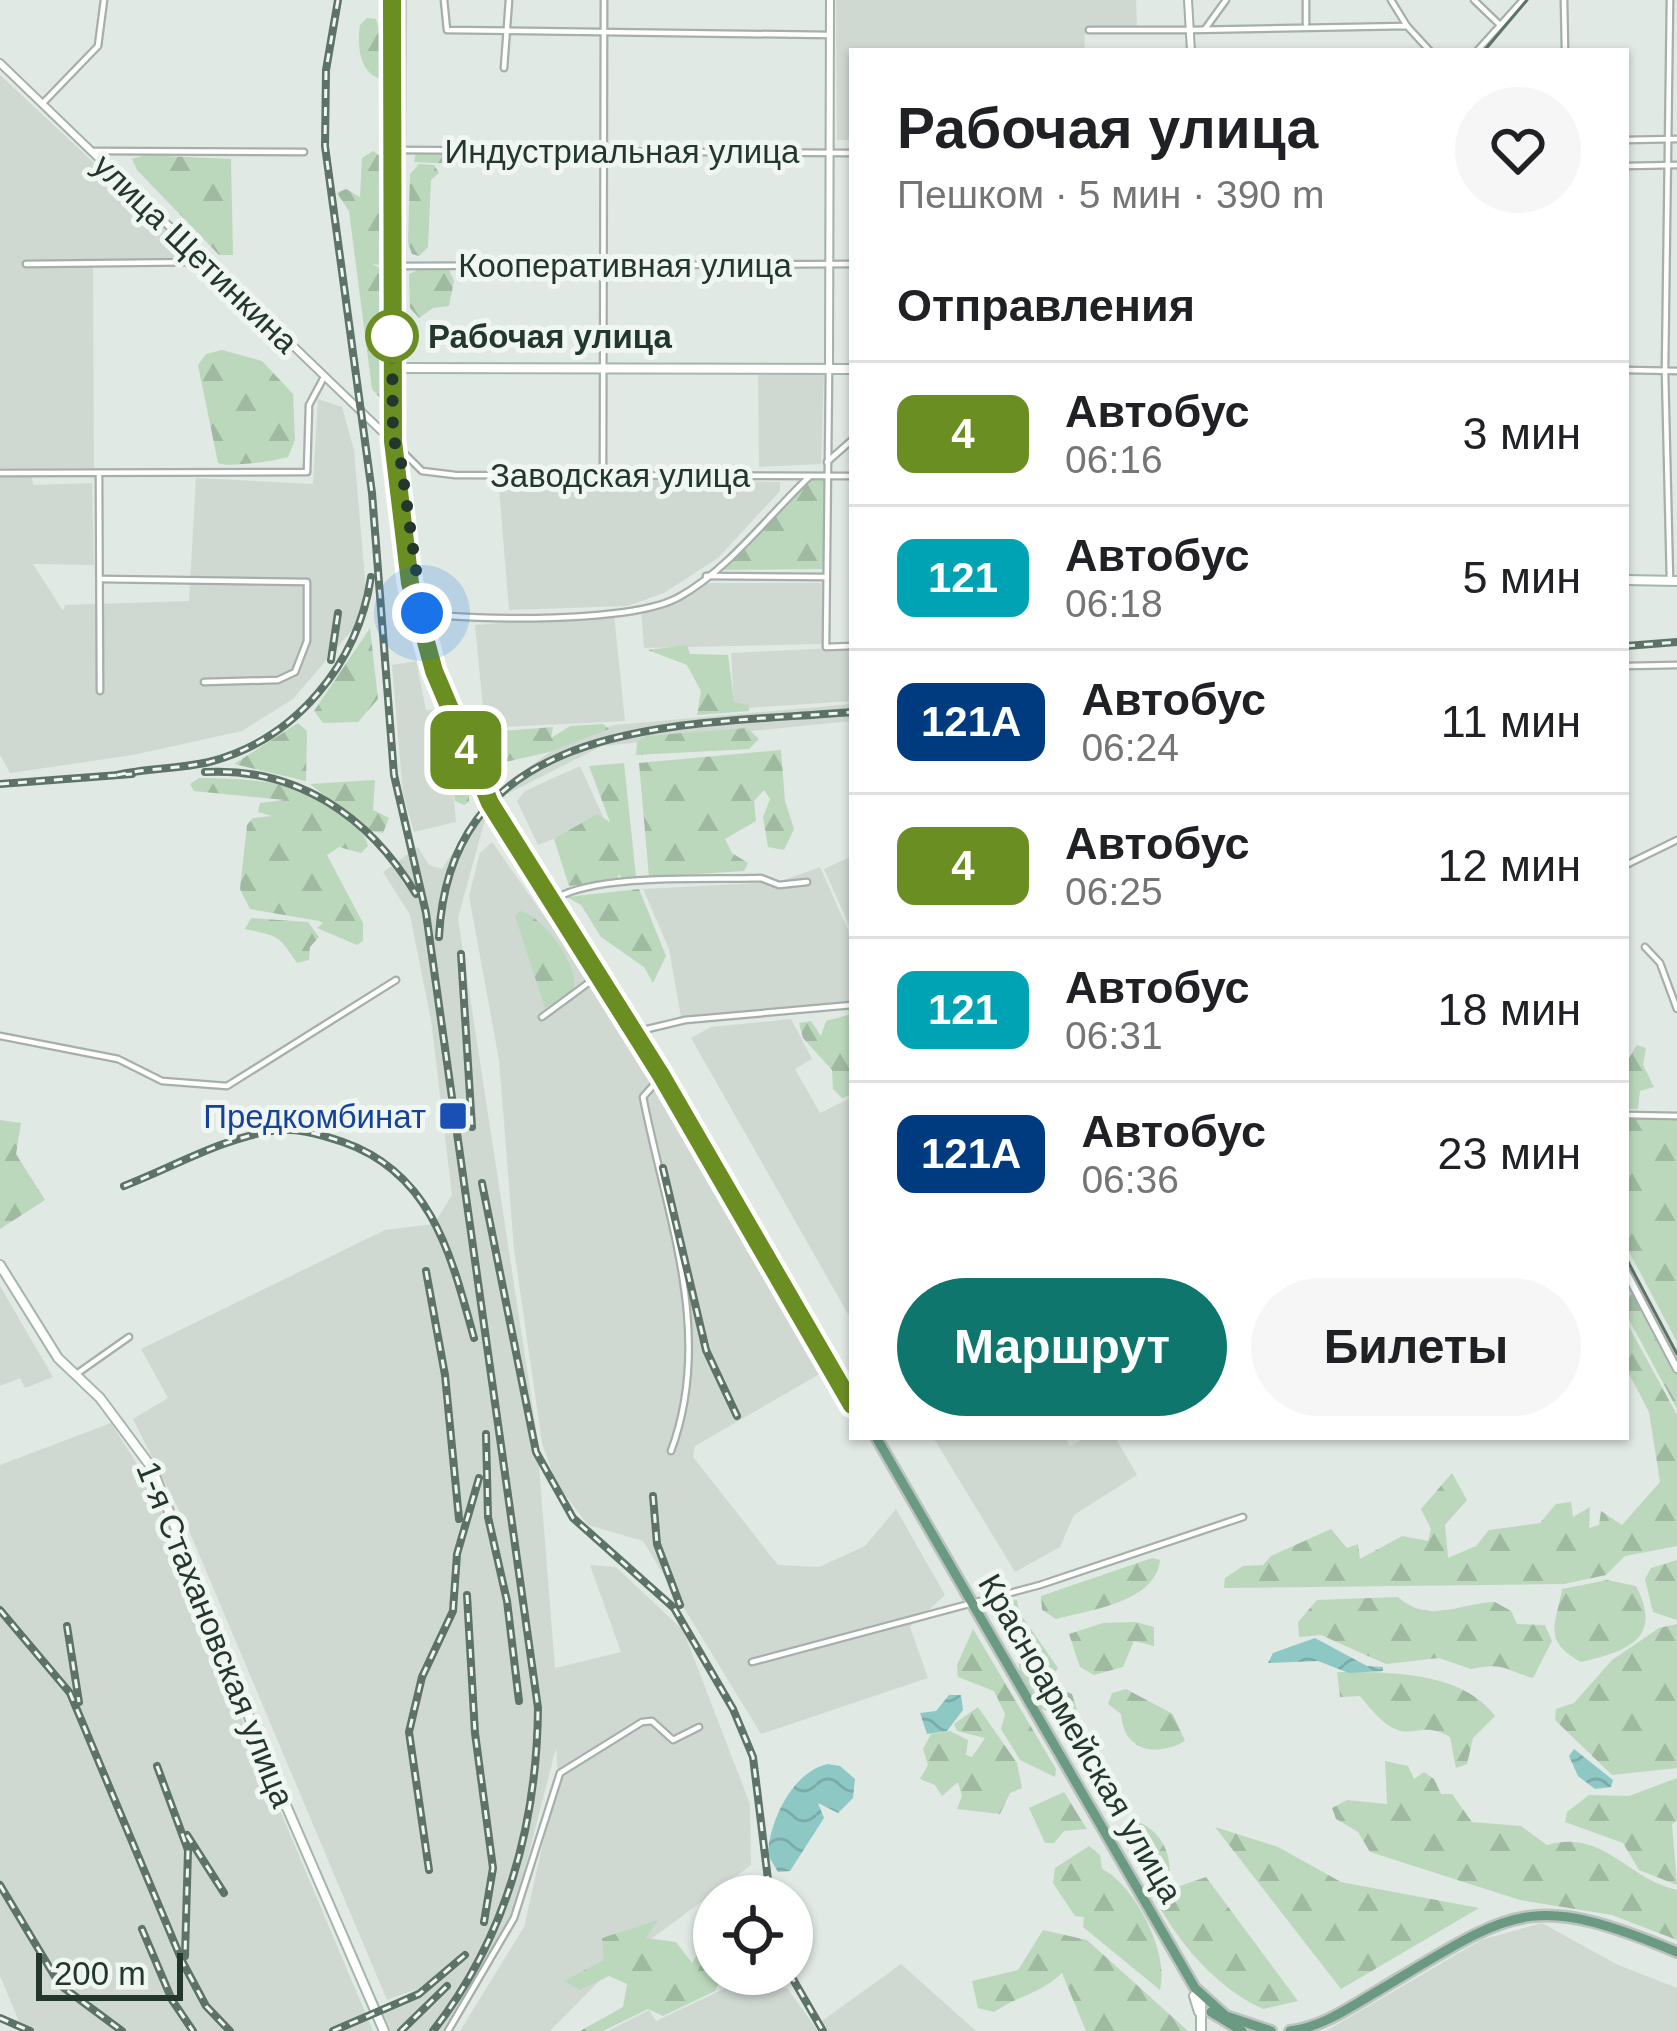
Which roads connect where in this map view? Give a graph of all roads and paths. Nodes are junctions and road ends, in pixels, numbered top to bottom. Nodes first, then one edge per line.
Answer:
1 (104, 0) edge
2 (396, 0) edge
3 (444, 0) edge
4 (509, 0) edge
5 (604, 0) edge
6 (830, 0) edge
7 (1188, 0) edge
8 (1226, 0) edge
9 (1306, 0) edge
10 (1390, 0) edge
11 (1474, 0) edge
12 (1523, 0) edge
13 (1564, 0) edge
14 (1670, 0) edge
15 (1500, 25) junction
16 (1306, 26) junction
17 (1406, 26) junction
18 (604, 29) junction
19 (1205, 29) junction
20 (509, 30) junction
21 (1088, 30) dead end
22 (1191, 30) junction
23 (830, 34) junction
24 (1191, 48) edge
25 (1427, 48) edge
26 (1481, 48) edge
27 (1564, 48) edge
28 (0, 63) edge
29 (505, 68) dead end
30 (43, 104) junction
31 (1677, 139) edge
32 (1629, 140) edge
33 (1666, 141) junction
34 (396, 150) junction
35 (604, 151) junction
36 (93, 152) junction
37 (304, 152) dead end
38 (830, 153) junction
39 (849, 153) edge
40 (1677, 165) edge
41 (1629, 166) edge
42 (1666, 166) junction
43 (206, 262) junction
44 (830, 264) junction
45 (849, 264) edge
46 (26, 265) dead end
47 (604, 265) junction
48 (399, 266) junction
49 (395, 368) junction
50 (604, 369) junction
51 (829, 369) junction
52 (849, 369) edge
53 (1629, 370) edge
54 (1665, 371) junction
55 (1677, 371) edge
56 (324, 377) junction
57 (849, 443) edge
58 (396, 444) junction
59 (827, 461) junction
60 (603, 472) junction
61 (0, 473) edge
62 (99, 473) junction
63 (827, 476) junction
64 (849, 476) edge
65 (809, 477) junction
66 (706, 576) junction
67 (826, 578) junction
68 (100, 579) junction
69 (1629, 580) edge
70 (1673, 581) edge
71 (420, 612) junction
72 (849, 646) edge
73 (1677, 665) edge
74 (1629, 666) edge
75 (204, 682) dead end
76 (100, 692) dead end
77 (1677, 840) edge
78 (1629, 864) edge
79 (806, 882) dead end
80 (556, 898) junction
81 (1646, 947) dead end
82 (598, 975) junction
83 (396, 980) dead end
84 (849, 1005) edge
85 (1677, 1009) edge
86 (542, 1017) dead end
87 (637, 1031) junction
88 (0, 1036) edge
89 (663, 1074) junction
90 (1629, 1115) edge
91 (1677, 1116) edge
92 (0, 1265) edge
93 (1629, 1278) edge
94 (128, 1337) dead end
95 (1677, 1370) edge
96 (75, 1376) junction
97 (849, 1391) edge
98 (849, 1400) edge
99 (875, 1440) edge
100 (671, 1451) dead end
101 (1243, 1517) dead end
102 (970, 1605) junction
103 (752, 1662) dead end
104 (699, 1727) dead end
105 (1677, 1954) edge
106 (1199, 1998) junction
107 (1313, 2029) edge
108 (384, 2031) edge
109 (448, 2031) edge
110 (1201, 2031) edge
111 (1242, 2031) edge
112 (1271, 2031) edge
113 (1290, 2031) edge

1 - 30 street
2 - 34 main road
3 - 20 street
4 - 20 street
5 - 18 street
6 - 23 street
7 - 22 street
8 - 19 street
9 - 16 street
10 - 17 street
11 - 15 street
12 - 15 street
13 - 27 street
14 - 33 street
15 - 26 street
16 - 17 street
16 - 19 street
17 - 25 street
18 - 20 street
18 - 23 street
18 - 35 street
19 - 22 street
20 - 29 street
21 - 22 street
22 - 24 street
23 - 38 street
28 - 30 street, улица Щетинкина
30 - 36 street, улица Щетинкина
31 - 33 street
32 - 33 street
33 - 42 street
34 - 35 street, Индустриальная улица
34 - 48 main road
34 - 49 main road
35 - 38 street, Индустриальная улица
35 - 47 street
36 - 37 street
36 - 43 street, улица Щетинкина
38 - 39 street, Индустриальная улица
38 - 44 street
40 - 42 street
41 - 42 street
42 - 54 street
43 - 46 street
43 - 56 street, улица Щетинкина
44 - 45 street, Кооперативная улица
44 - 47 street, Кооперативная улица
44 - 51 street
47 - 48 street, Кооперативная улица
47 - 50 street
48 - 49 main road
49 - 50 main road
49 - 58 main road
50 - 51 main road
50 - 60 street
51 - 52 main road
51 - 59 street
53 - 54 street
54 - 55 street
54 - 70 street
56 - 58 street, улица Щетинкина
56 - 62 street
57 - 59 street
58 - 60 street, Заводская улица
58 - 71 main road
59 - 63 street
60 - 65 street, Заводская улица
61 - 62 street
62 - 68 street
63 - 64 street, Заводская улица
63 - 65 street, Заводская улица
63 - 67 street
65 - 66 street
66 - 67 street
66 - 71 street
67 - 72 street
68 - 75 street
68 - 76 street
69 - 70 main road
71 - 80 main road
71 - 82 main road
73 - 74 street
77 - 78 street
79 - 80 street
80 - 87 main road
81 - 85 street
82 - 86 street
82 - 87 main road
83 - 88 street
84 - 87 street
87 - 89 main road
89 - 97 main road
89 - 98 main road
89 - 100 street
90 - 91 street
92 - 96 main road, 1-я Стахановская улица
93 - 95 street
94 - 96 street
96 - 108 main road, 1-я Стахановская улица
99 - 102 main road, Красноармейская улица
101 - 102 street
102 - 103 street
102 - 106 main road, Красноармейская улица
104 - 109 street
105 - 107 main road
106 - 110 main road
106 - 111 main road, Красноармейская улица
106 - 112 main road, Красноармейская улица
107 - 113 main road

